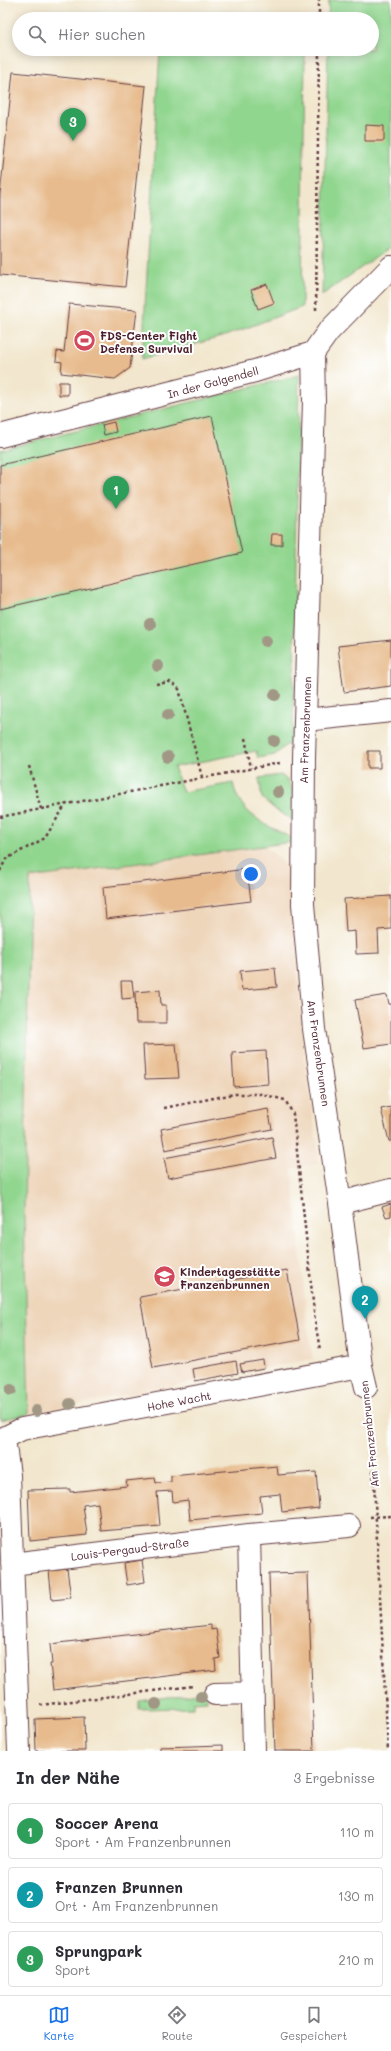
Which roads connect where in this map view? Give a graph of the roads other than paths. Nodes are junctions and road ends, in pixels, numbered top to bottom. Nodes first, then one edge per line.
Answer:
1 (391, 267) edge
2 (313, 353) junction
3 (0, 436) edge
4 (391, 711) edge
5 (305, 720) junction
6 (391, 1190) edge
7 (340, 1202) junction
8 (360, 1366) junction
9 (366, 1387) road end
10 (2, 1440) edge
11 (349, 1526) dead end
12 (249, 1535) junction
13 (12, 1564) junction
14 (253, 1693) junction
15 (215, 1694) road end
16 (19, 1751) edge
17 (254, 1751) edge

1 - 2 street
2 - 3 street, In der Galgendell
2 - 5 street, Am Franzenbrunnen
4 - 5 street
5 - 7 street, Am Franzenbrunnen
6 - 7 street
7 - 8 street, Am Franzenbrunnen
8 - 9 street, Am Franzenbrunnen
8 - 10 street, Hohe Wacht
10 - 13 street
11 - 12 street, Louis-Pergaud-Straße
12 - 13 street, Louis-Pergaud-Straße
12 - 14 street
13 - 16 street
14 - 15 street
14 - 17 street

